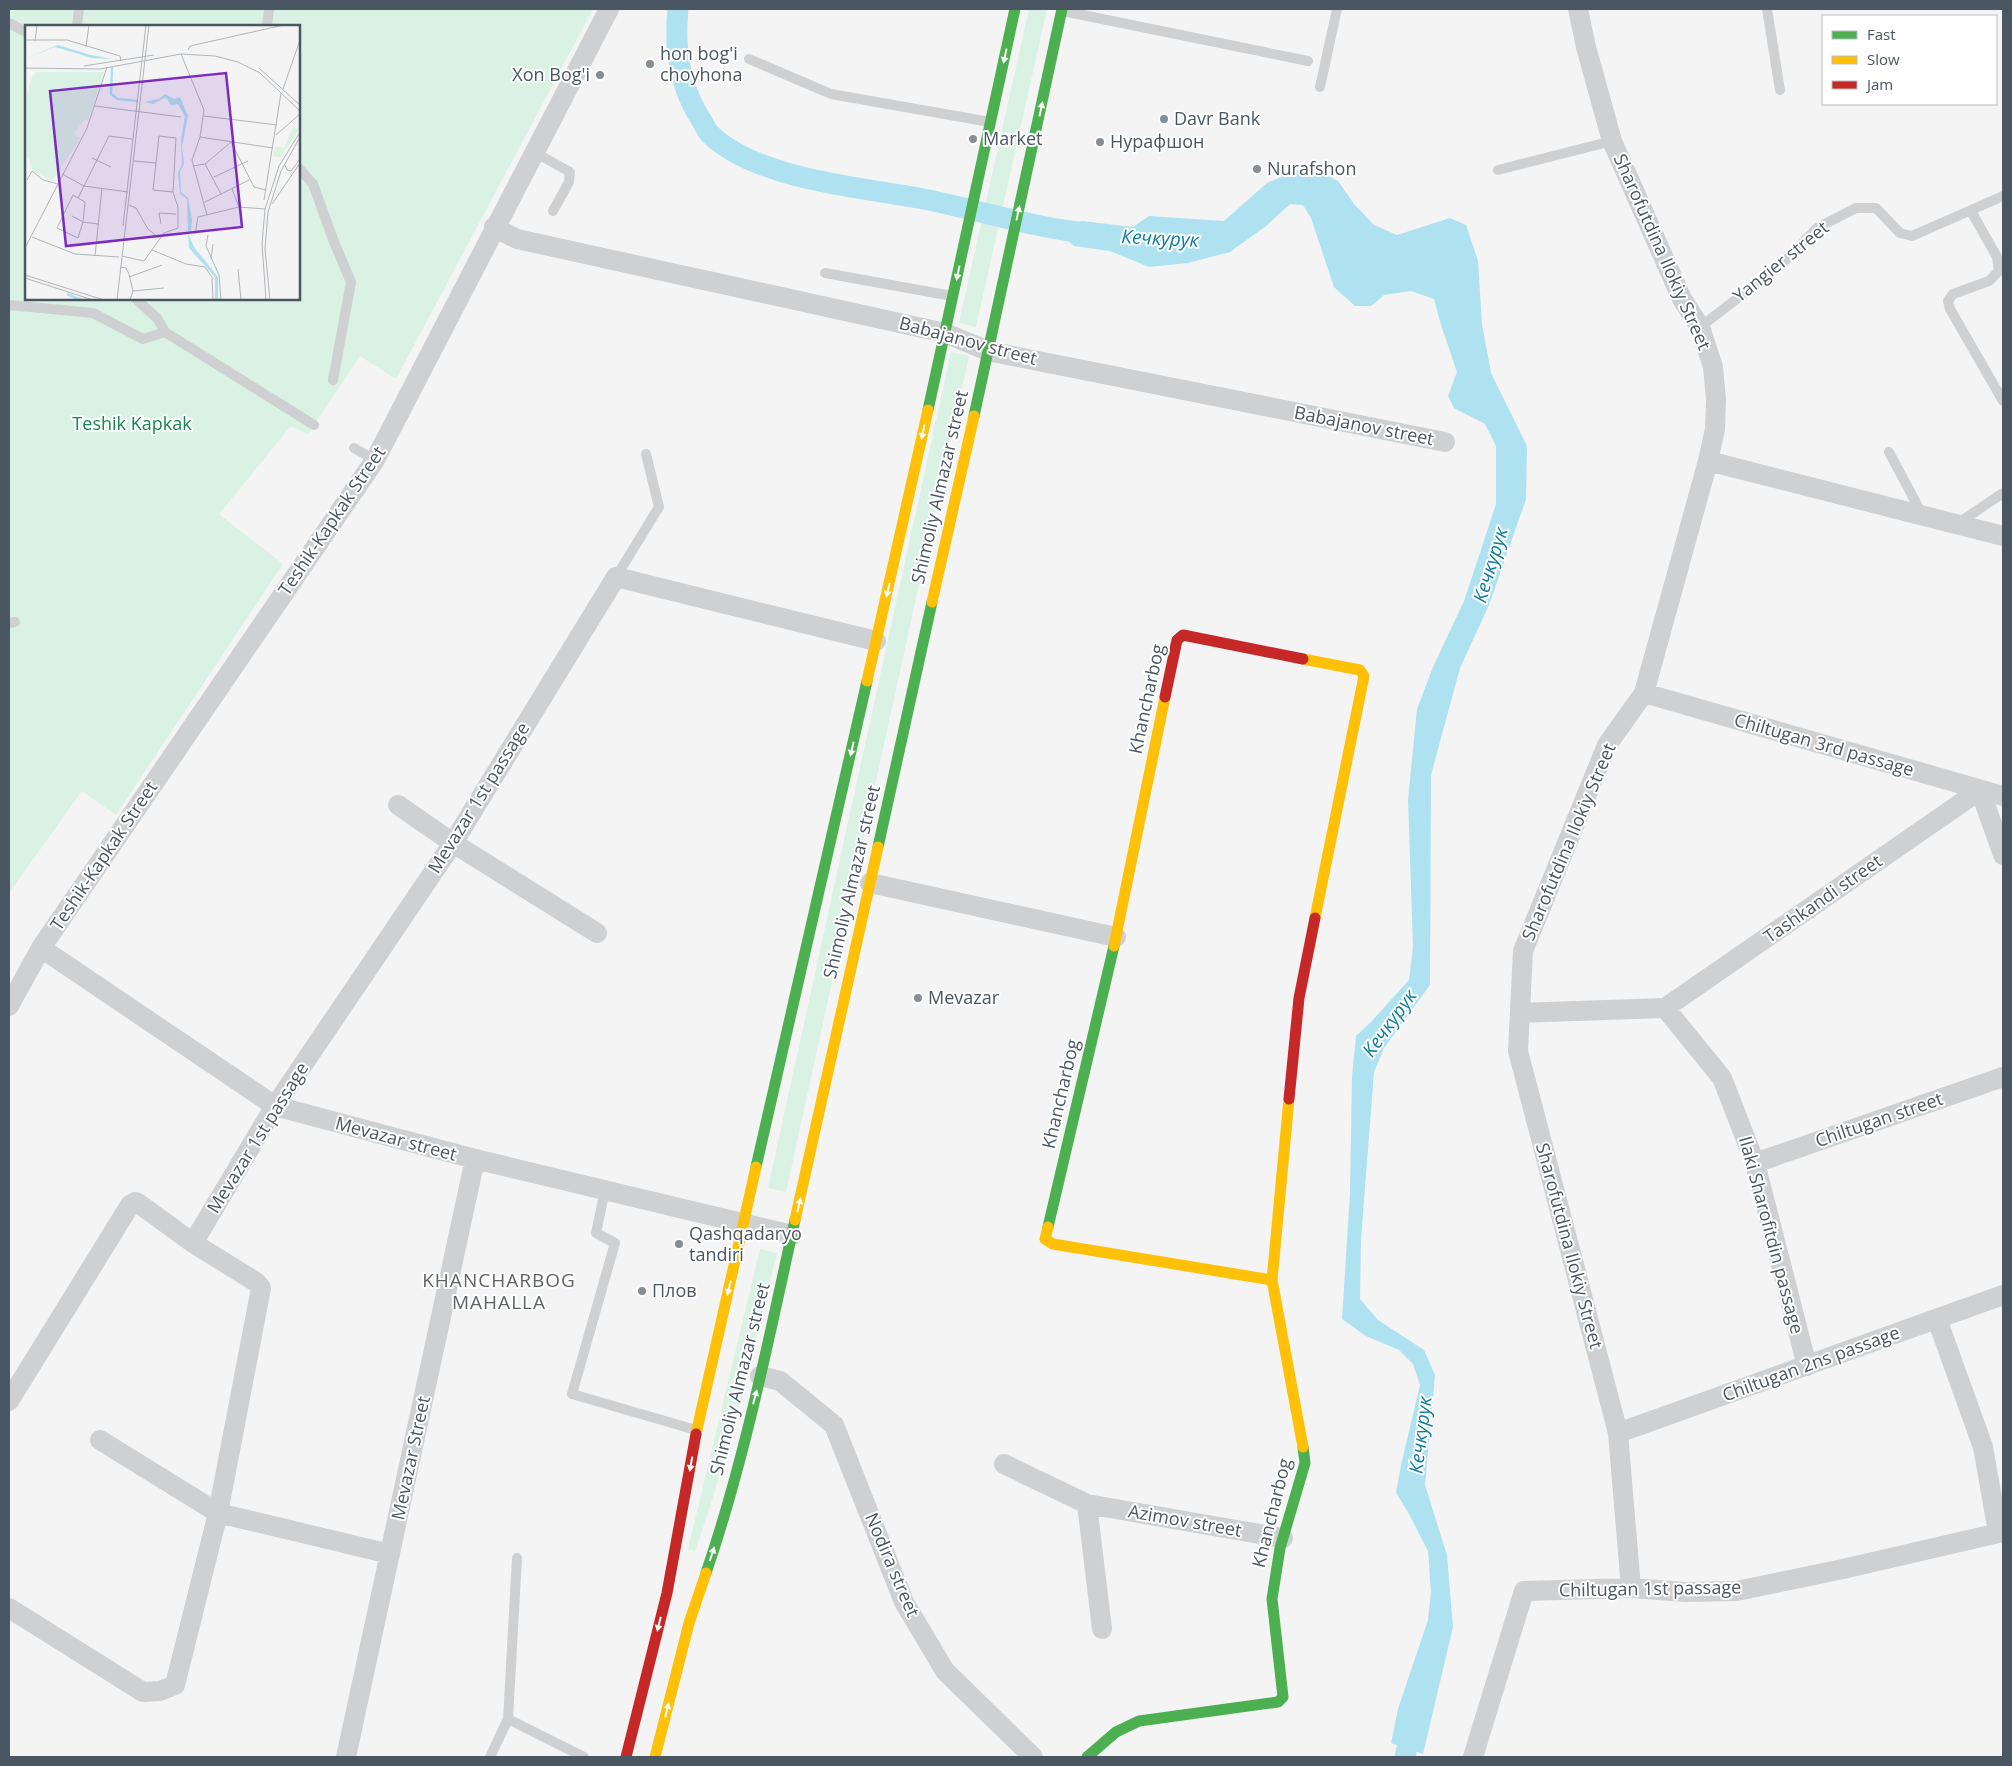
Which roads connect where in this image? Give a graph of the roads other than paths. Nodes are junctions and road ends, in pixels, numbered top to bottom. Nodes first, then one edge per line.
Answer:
1 (79, 9) edge
2 (269, 9) edge
3 (609, 9) edge
4 (1015, 9) edge
5 (1337, 9) edge
6 (1578, 9) edge
7 (1767, 9) edge
8 (1062, 10) edge
9 (9, 23) edge
10 (77, 25) edge
11 (267, 25) edge
12 (25, 31) edge
13 (749, 59) dead end
14 (1308, 61) dead end
15 (1320, 87) dead end
16 (1780, 90) dead end
17 (991, 122) junction
18 (1612, 141) junction
19 (534, 152) junction
20 (300, 169) edge
21 (1498, 170) dead end
22 (2003, 196) edge
23 (1971, 211) junction
24 (553, 212) dead end
25 (494, 227) junction
26 (825, 273) dead end
27 (953, 296) junction
28 (137, 300) edge
29 (9, 305) edge
30 (1700, 328) junction
31 (165, 332) junction
32 (945, 333) junction
33 (988, 350) junction
34 (333, 380) dead end
35 (2003, 401) edge
36 (314, 425) dead end
37 (1445, 442) dead end
38 (354, 448) dead end
39 (1889, 452) dead end
40 (646, 454) dead end
41 (375, 460) junction
42 (1708, 461) junction
43 (2003, 493) edge
44 (1922, 515) junction
45 (1957, 524) junction
46 (2003, 536) edge
47 (616, 577) junction
48 (876, 641) junction
49 (1644, 693) junction
50 (1980, 790) junction
51 (2003, 796) edge
52 (398, 805) dead end
53 (453, 843) junction
54 (2003, 855) edge
55 (870, 883) junction
56 (597, 933) dead end
57 (1116, 937) junction
58 (41, 948) junction
59 (9, 1006) edge
60 (1665, 1008) junction
61 (1520, 1013) junction
62 (2003, 1077) edge
63 (275, 1106) junction
64 (475, 1159) junction
65 (1755, 1163) junction
66 (605, 1190) junction
67 (743, 1224) junction
68 (792, 1234) junction
69 (193, 1243) junction
70 (1272, 1280) junction
71 (2003, 1295) edge
72 (1937, 1319) junction
73 (1807, 1366) junction
74 (760, 1376) junction
75 (9, 1401) edge
76 (697, 1430) junction
77 (1618, 1433) junction
78 (100, 1440) dead end
79 (1004, 1464) dead end
80 (1087, 1504) junction
81 (218, 1513) junction
82 (2001, 1532) edge
83 (1283, 1538) junction
84 (390, 1554) junction
85 (517, 1558) dead end
86 (1631, 1588) junction
87 (9, 1608) edge
88 (1102, 1629) dead end
89 (508, 1719) junction
90 (346, 1757) edge
91 (490, 1757) edge
92 (584, 1757) edge
93 (626, 1757) edge
94 (654, 1757) edge
95 (1033, 1757) edge
96 (1087, 1757) edge
97 (1473, 1757) edge

1 - 10 lane
2 - 11 lane
3 - 19 street, Teshik-Kapkak Street
4 -> 17 main road, Shimoliy Almazar street
5 - 15 lane
6 - 18 street, Sharofutdina Ilokiy Street
7 - 16 lane
8 - 14 lane
33 -> 8 main road, Shimoliy Almazar street
9 - 12 lane
13 - 17 lane
17 -> 27 main road, Shimoliy Almazar street
18 - 21 lane
18 - 30 street, Sharofutdina Ilokiy Street
19 - 24 lane
19 - 25 street, Teshik-Kapkak Street
20 - 34 lane
22 - 23 lane, Yangier street
23 - 30 lane, Yangier street
23 - 35 lane
25 - 32 street, Babajanov street
25 - 41 street, Teshik-Kapkak Street
26 - 27 lane
27 - 32 main road, Shimoliy Almazar street
28 - 31 lane
29 - 31 lane
30 - 42 street, Sharofutdina Ilokiy Street
31 - 36 lane
32 - 33 street, Babajanov street
32 -> 48 main road, Shimoliy Almazar street
33 - 37 street, Babajanov street
33 - 55 main road, Shimoliy Almazar street
38 - 41 lane
39 - 44 lane
40 - 47 lane
41 - 58 street, Teshik-Kapkak Street
42 - 44 street
42 - 49 street, Sharofutdina Ilokiy Street
43 - 45 lane
44 - 45 street
45 - 46 street
47 - 48 street
47 - 53 street, Mevazаr 1st passage
48 -> 67 main road, Shimoliy Almazar street
49 - 50 street, Chiltugan 3rd passage
49 - 61 street, Sharofutdina Ilokiy Street
50 - 51 street, Chiltugan 3rd passage
50 - 54 street
50 - 60 street, Tashkandi street
52 - 53 street
53 - 56 street
53 - 63 street, Mevazаr 1st passage
55 - 57 street
68 -> 55 main road, Shimoliy Almazar street
57 - 70 main road, Khancharbog
57 - 70 main road, Khancharbog
58 - 59 street, Teshik-Kapkak Street
58 - 63 street, Mevazаr street
60 - 61 street
60 - 65 street, Ilaki Sharofitdin passage
61 - 77 street, Sharofutdina Ilokiy Street
62 - 65 street, Chiltugаn street
63 - 64 street, Mevazаr street
63 - 69 street, Mevazаr 1st passage
64 - 66 street, Mevazаr street
64 - 84 street, Mevazar Street
65 - 73 street, Ilaki Sharofitdin passage
66 - 67 street, Mevazаr street
66 - 76 lane
67 - 68 street, Mevazаr street
67 -> 76 main road, Shimoliy Almazar street
68 - 74 main road, Shimoliy Almazar street
69 - 75 street
69 - 81 street
70 - 83 main road, Khancharbog
71 - 72 street, Chiltugаn 2ns passage
72 - 73 street, Chiltugаn 2ns passage
72 - 82 street
73 - 77 street, Chiltugаn 2ns passage
94 -> 74 main road, Shimoliy Almazar street
74 - 95 street, Nodira street
76 -> 93 main road, Shimoliy Almazar street
77 - 86 street, Sharofutdina Ilokiy Street
78 - 81 street
79 - 80 street, Azimov street
80 - 83 street, Azimov street
80 - 88 street
81 - 84 street
81 - 87 street
82 - 86 street, Chiltugan 1st passage
83 - 96 main road, Khancharbog
84 - 90 street, Mevazar Street
85 - 89 lane
86 - 97 street, Chiltugan 1st passage
89 - 91 lane
89 - 92 lane

